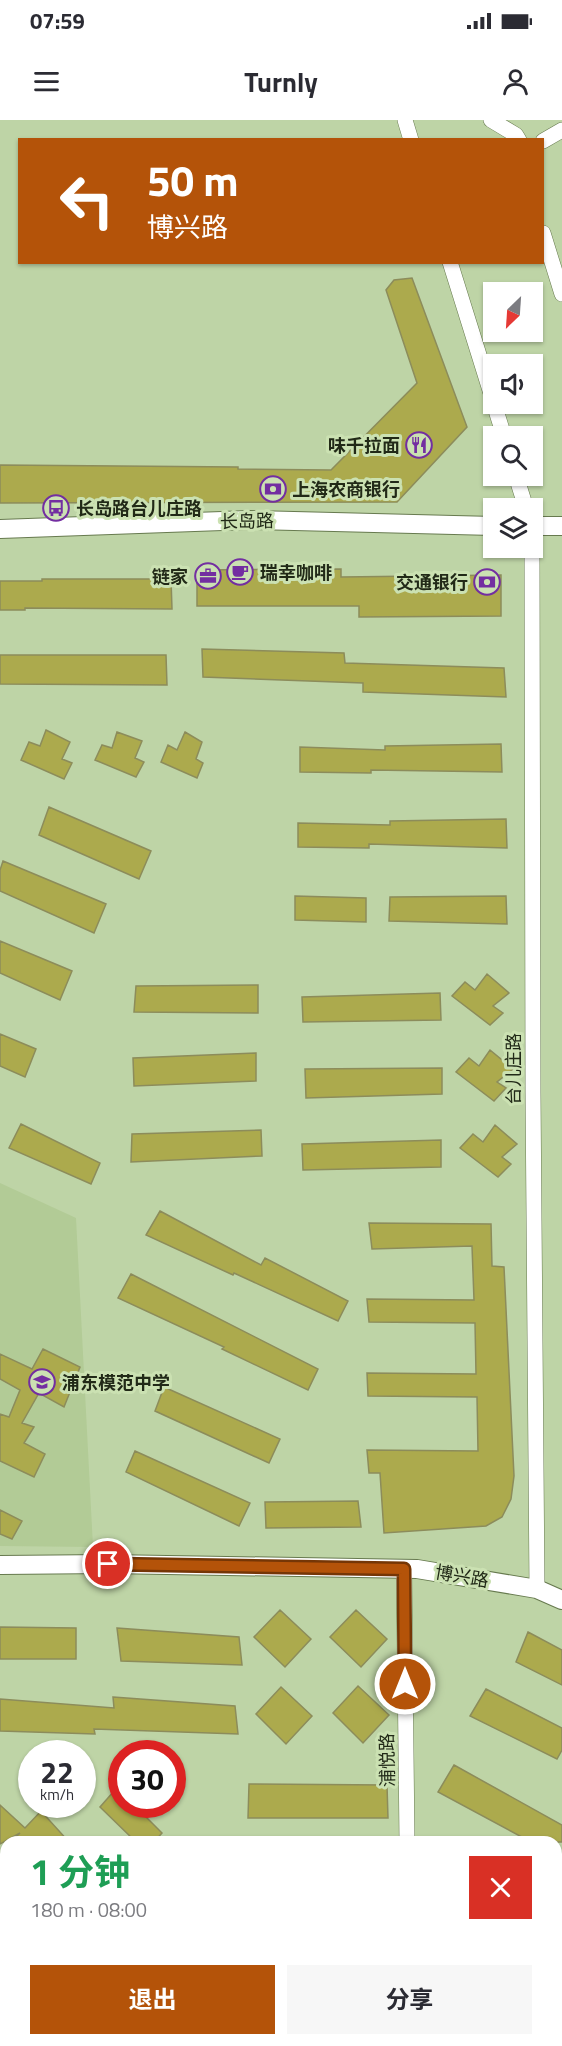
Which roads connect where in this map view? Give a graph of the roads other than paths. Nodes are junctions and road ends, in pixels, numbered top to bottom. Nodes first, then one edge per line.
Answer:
1 (406, 120) edge
2 (491, 120) edge
3 (562, 130) edge
4 (410, 138) edge
5 (518, 138) edge
6 (544, 140) edge
7 (544, 236) edge
8 (451, 264) edge
9 (562, 294) edge
10 (483, 368) edge
11 (483, 526) edge
12 (543, 526) edge
13 (562, 526) edge
14 (0, 529) edge
15 (532, 558) edge
16 (0, 1565) edge
17 (404, 1569) junction
18 (537, 1589) junction
19 (562, 1600) edge
20 (407, 1836) edge

1 - 4 street
2 - 5 street
3 - 6 street
7 - 9 street
8 - 10 street
11 - 14 street, 长岛路
12 - 13 street
15 - 18 street, 台儿庄路
16 - 17 street, 博兴路
17 - 18 street, 博兴路
17 - 20 street, 浦悦路
18 - 19 street, 博兴路

